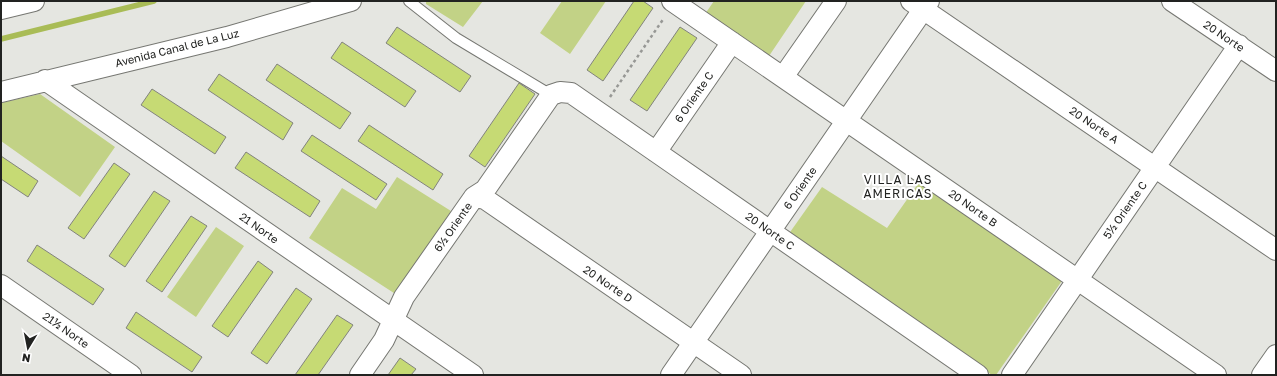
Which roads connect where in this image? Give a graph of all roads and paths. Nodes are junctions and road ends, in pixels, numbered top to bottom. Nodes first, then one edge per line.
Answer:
1 (34, 1) edge
2 (351, 1) edge
3 (409, 1) edge
4 (836, 1) edge
5 (1172, 1) edge
6 (673, 2) edge
7 (921, 4) edge
8 (1, 9) edge
9 (732, 42) junction
10 (1239, 45) junction
11 (1276, 70) edge
12 (783, 77) junction
13 (45, 80) junction
14 (1, 92) edge
15 (556, 94) junction
16 (599, 113) junction
17 (846, 121) junction
18 (656, 152) junction
19 (1155, 167) junction
20 (474, 197) junction
21 (770, 231) junction
22 (1276, 250) edge
23 (1077, 280) junction
24 (1, 285) edge
25 (393, 320) junction
26 (694, 342) junction
27 (1276, 355) edge
28 (131, 375) edge
29 (360, 375) edge
30 (473, 375) edge
31 (671, 375) edge
32 (741, 375) edge
33 (978, 375) edge
34 (1012, 375) edge
35 (1216, 375) edge
36 (1262, 375) edge

1 - 8 street
2 - 13 street, Avenida Canal de La Luz
3 - 15 lane
4 - 12 street
5 - 10 street, 20 Norte
6 - 9 street, 20 Norte B
6 - 16 path
7 - 17 street, 6 Oriente
7 - 19 street, 20 Norte A
9 - 12 street, 20 Norte B
9 - 18 street, 6 Oriente C
10 - 11 street, 20 Norte
10 - 19 street, 5½ Oriente C
12 - 17 street, 20 Norte B
13 - 14 street, Avenida Canal de La Luz
13 - 25 street, 21 Norte
15 - 16 street, 20 Norte C
15 - 20 street, 6½ Oriente
16 - 18 street, 20 Norte C
17 - 21 street, 6 Oriente
17 - 23 street, 20 Norte B
18 - 21 street, 20 Norte C
19 - 22 street, 20 Norte A
19 - 23 street, 5½ Oriente C
20 - 25 street, 6½ Oriente
20 - 26 street, 20 Norte D
21 - 26 street, 6 Oriente
21 - 33 street, 20 Norte C
23 - 34 street, 5½ Oriente C
23 - 35 street, 20 Norte B
24 - 28 street, 21½ Norte
25 - 29 street, 6½ Oriente
25 - 30 street, 21 Norte
26 - 31 street, 6 Oriente
26 - 32 street, 20 Norte D
27 - 36 street

